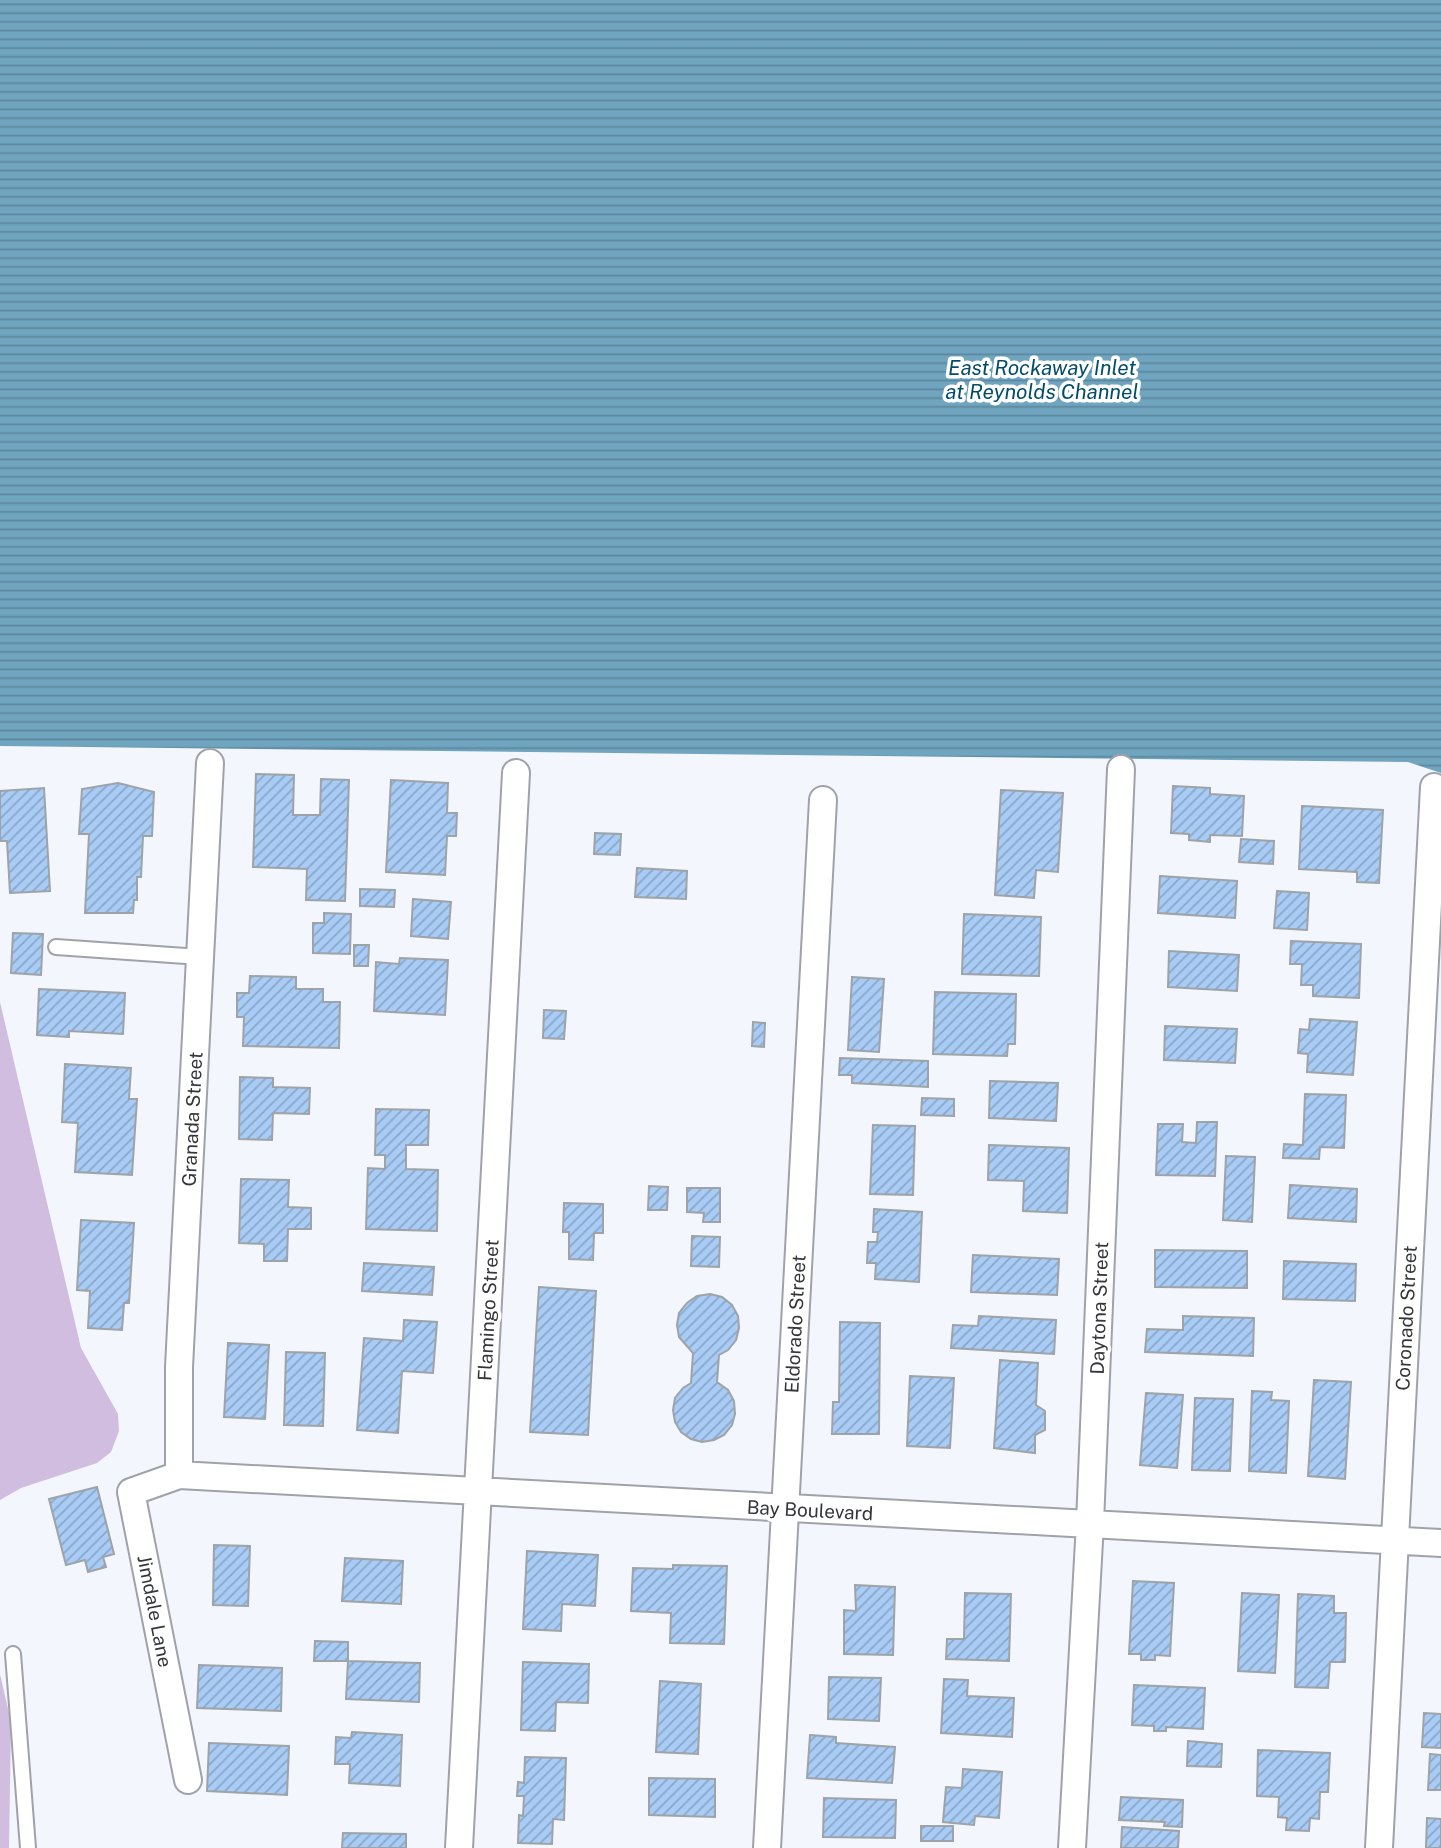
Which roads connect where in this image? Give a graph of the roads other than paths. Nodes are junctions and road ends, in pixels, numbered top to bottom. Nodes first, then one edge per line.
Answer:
1 (210, 763) dead end
2 (1121, 768) dead end
3 (516, 773) dead end
4 (1434, 787) dead end
5 (823, 800) dead end
6 (56, 947) dead end
7 (200, 957) junction
8 (179, 1475) junction
9 (478, 1492) junction
10 (785, 1509) junction
11 (1090, 1523) junction
12 (1395, 1540) junction
13 (1441, 1542) edge
14 (13, 1654) dead end
15 (188, 1780) dead end
16 (28, 1848) edge
17 (459, 1848) edge
18 (767, 1848) edge
19 (1072, 1848) edge
20 (1378, 1848) edge

1 - 7 street, Granada Street
2 - 11 street, Daytona Street
3 - 9 street, Flamingo Street
4 - 12 street, Coronado Street
5 - 10 street, Eldorado Street
6 - 7 lane
7 - 8 street, Granada Street
8 - 9 street, Bay Boulevard
8 - 15 street, Jimdale Lane
9 - 10 street, Bay Boulevard
9 - 17 street, Flamingo Street
10 - 11 street, Bay Boulevard
10 - 18 street, Eldorado Street
11 - 12 street, Bay Boulevard
11 - 19 street, Daytona Street
12 - 13 street, Bay Boulevard
12 - 20 street, Coronado Street
14 - 16 lane

